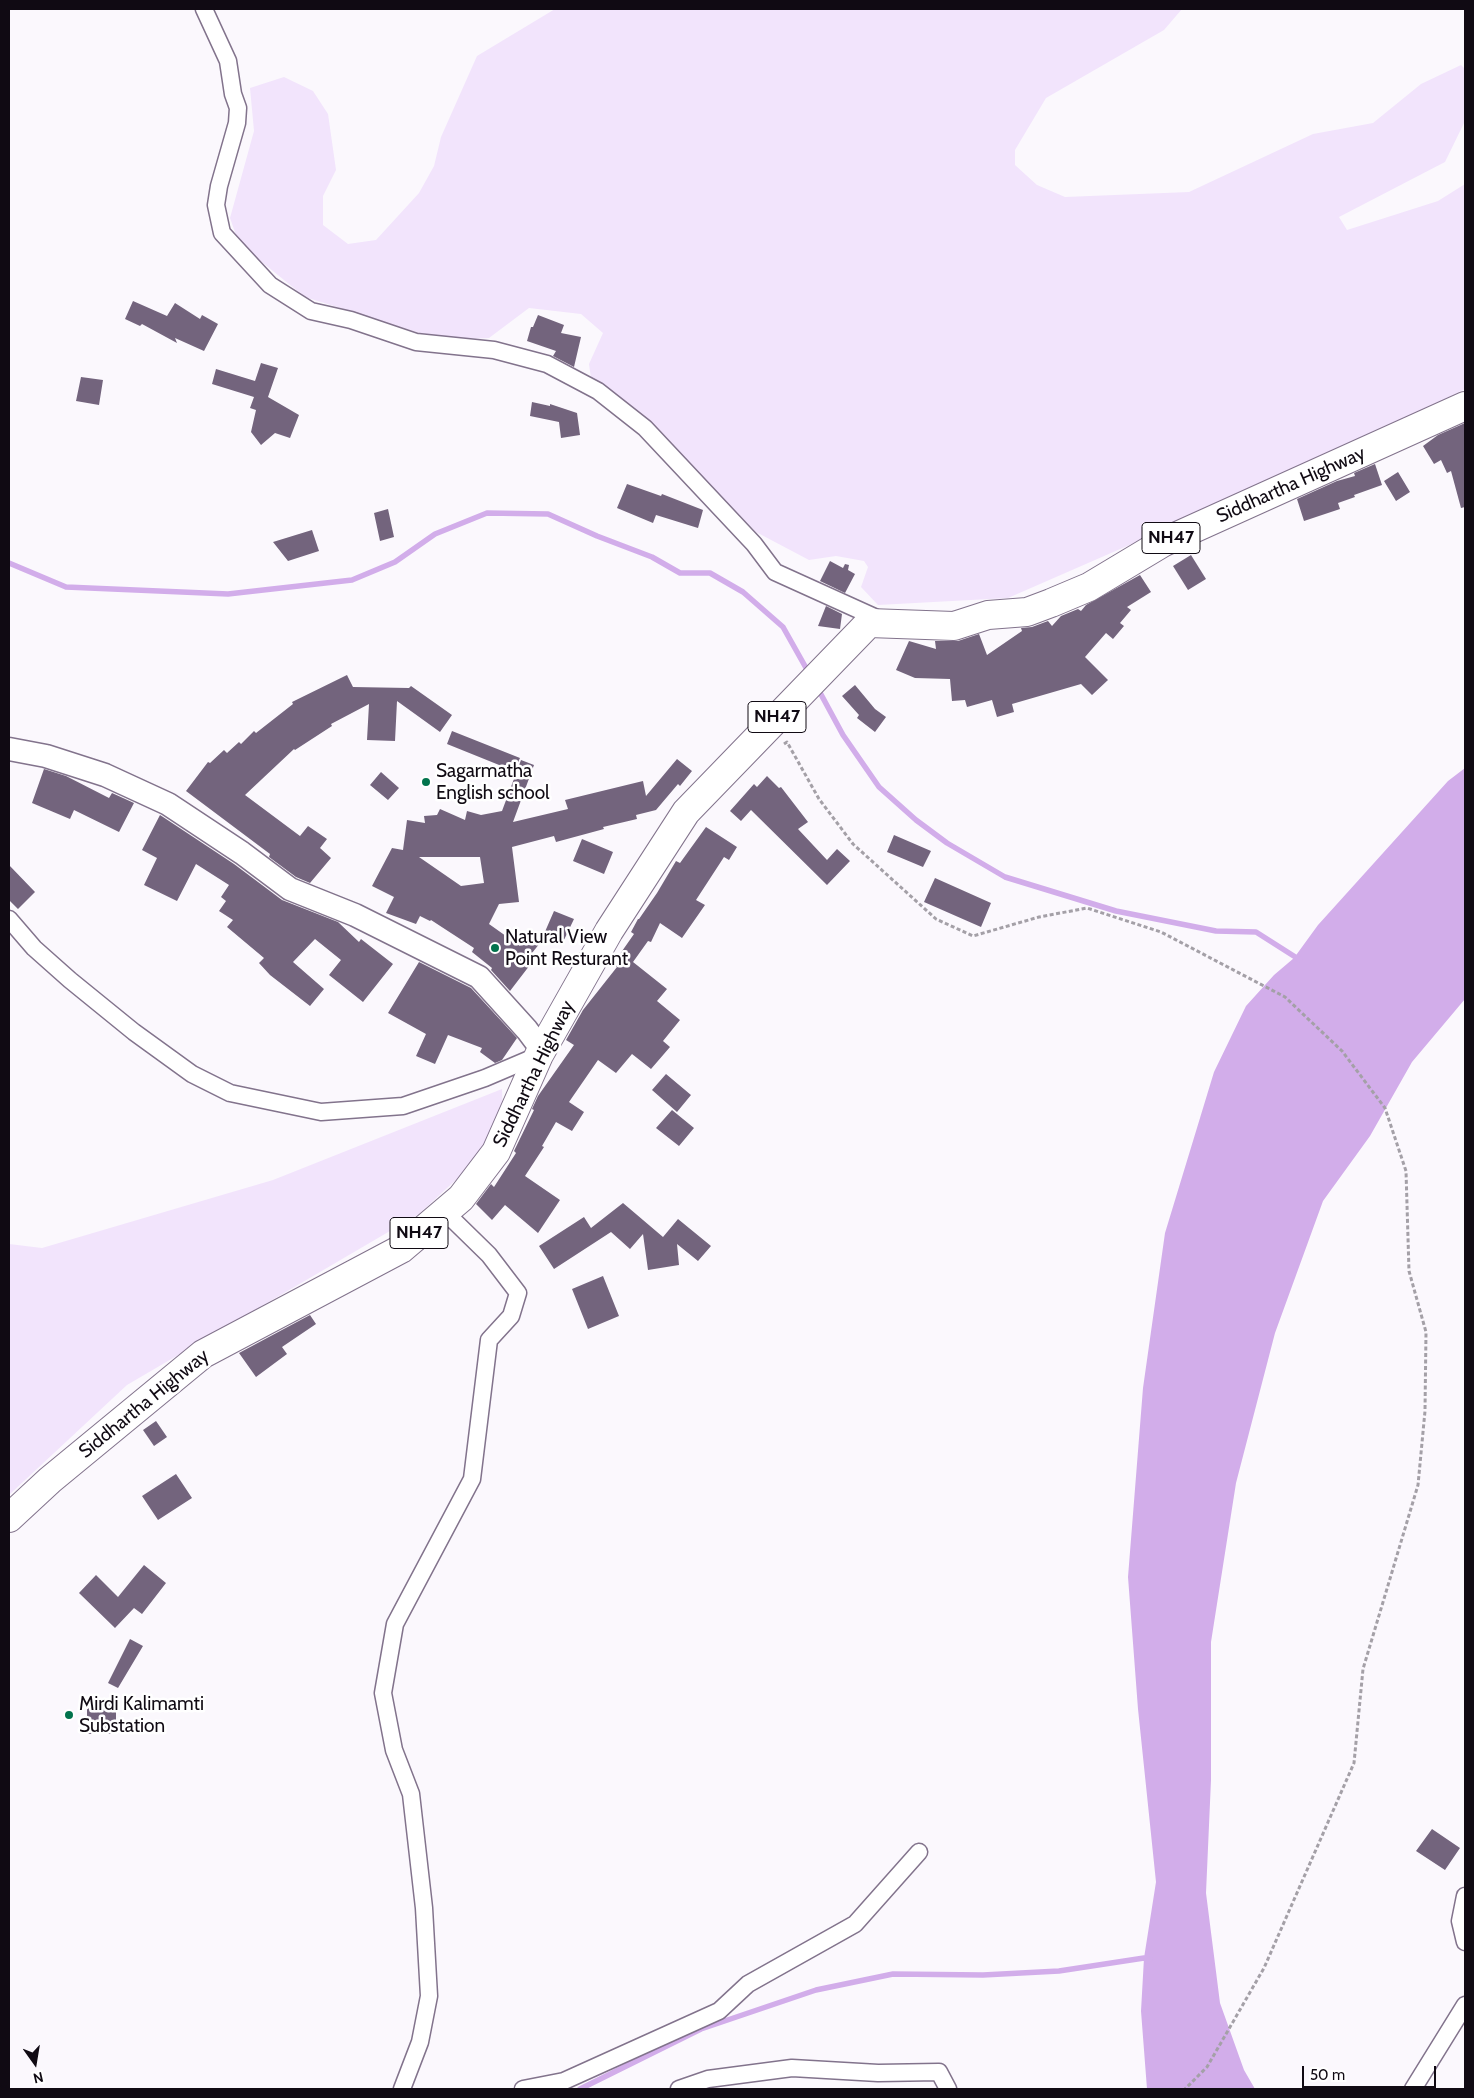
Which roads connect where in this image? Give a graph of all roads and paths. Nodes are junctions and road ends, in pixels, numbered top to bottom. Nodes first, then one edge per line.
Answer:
1 (204, 9) edge
2 (1465, 406) edge
3 (878, 623) junction
4 (780, 746) dead end
5 (9, 749) edge
6 (9, 919) edge
7 (541, 1053) junction
8 (445, 1212) junction
9 (9, 1518) edge
10 (919, 1852) dead end
11 (1465, 1896) edge
12 (1465, 1942) edge
13 (1465, 2005) edge
14 (402, 2089) edge
15 (523, 2089) edge
16 (679, 2089) edge
17 (948, 2089) edge
18 (1185, 2089) edge
19 (1413, 2089) edge

1 - 3 street
2 - 3 highway, Siddhartha Highway / NH47
3 - 7 highway, Siddhartha Highway / NH47
4 - 18 path
5 - 7 street
6 - 7 street
7 - 8 highway, Siddhartha Highway / NH47
8 - 9 highway, Siddhartha Highway / NH47
8 - 14 street
10 - 15 street
11 - 12 street
13 - 19 street
16 - 17 street

